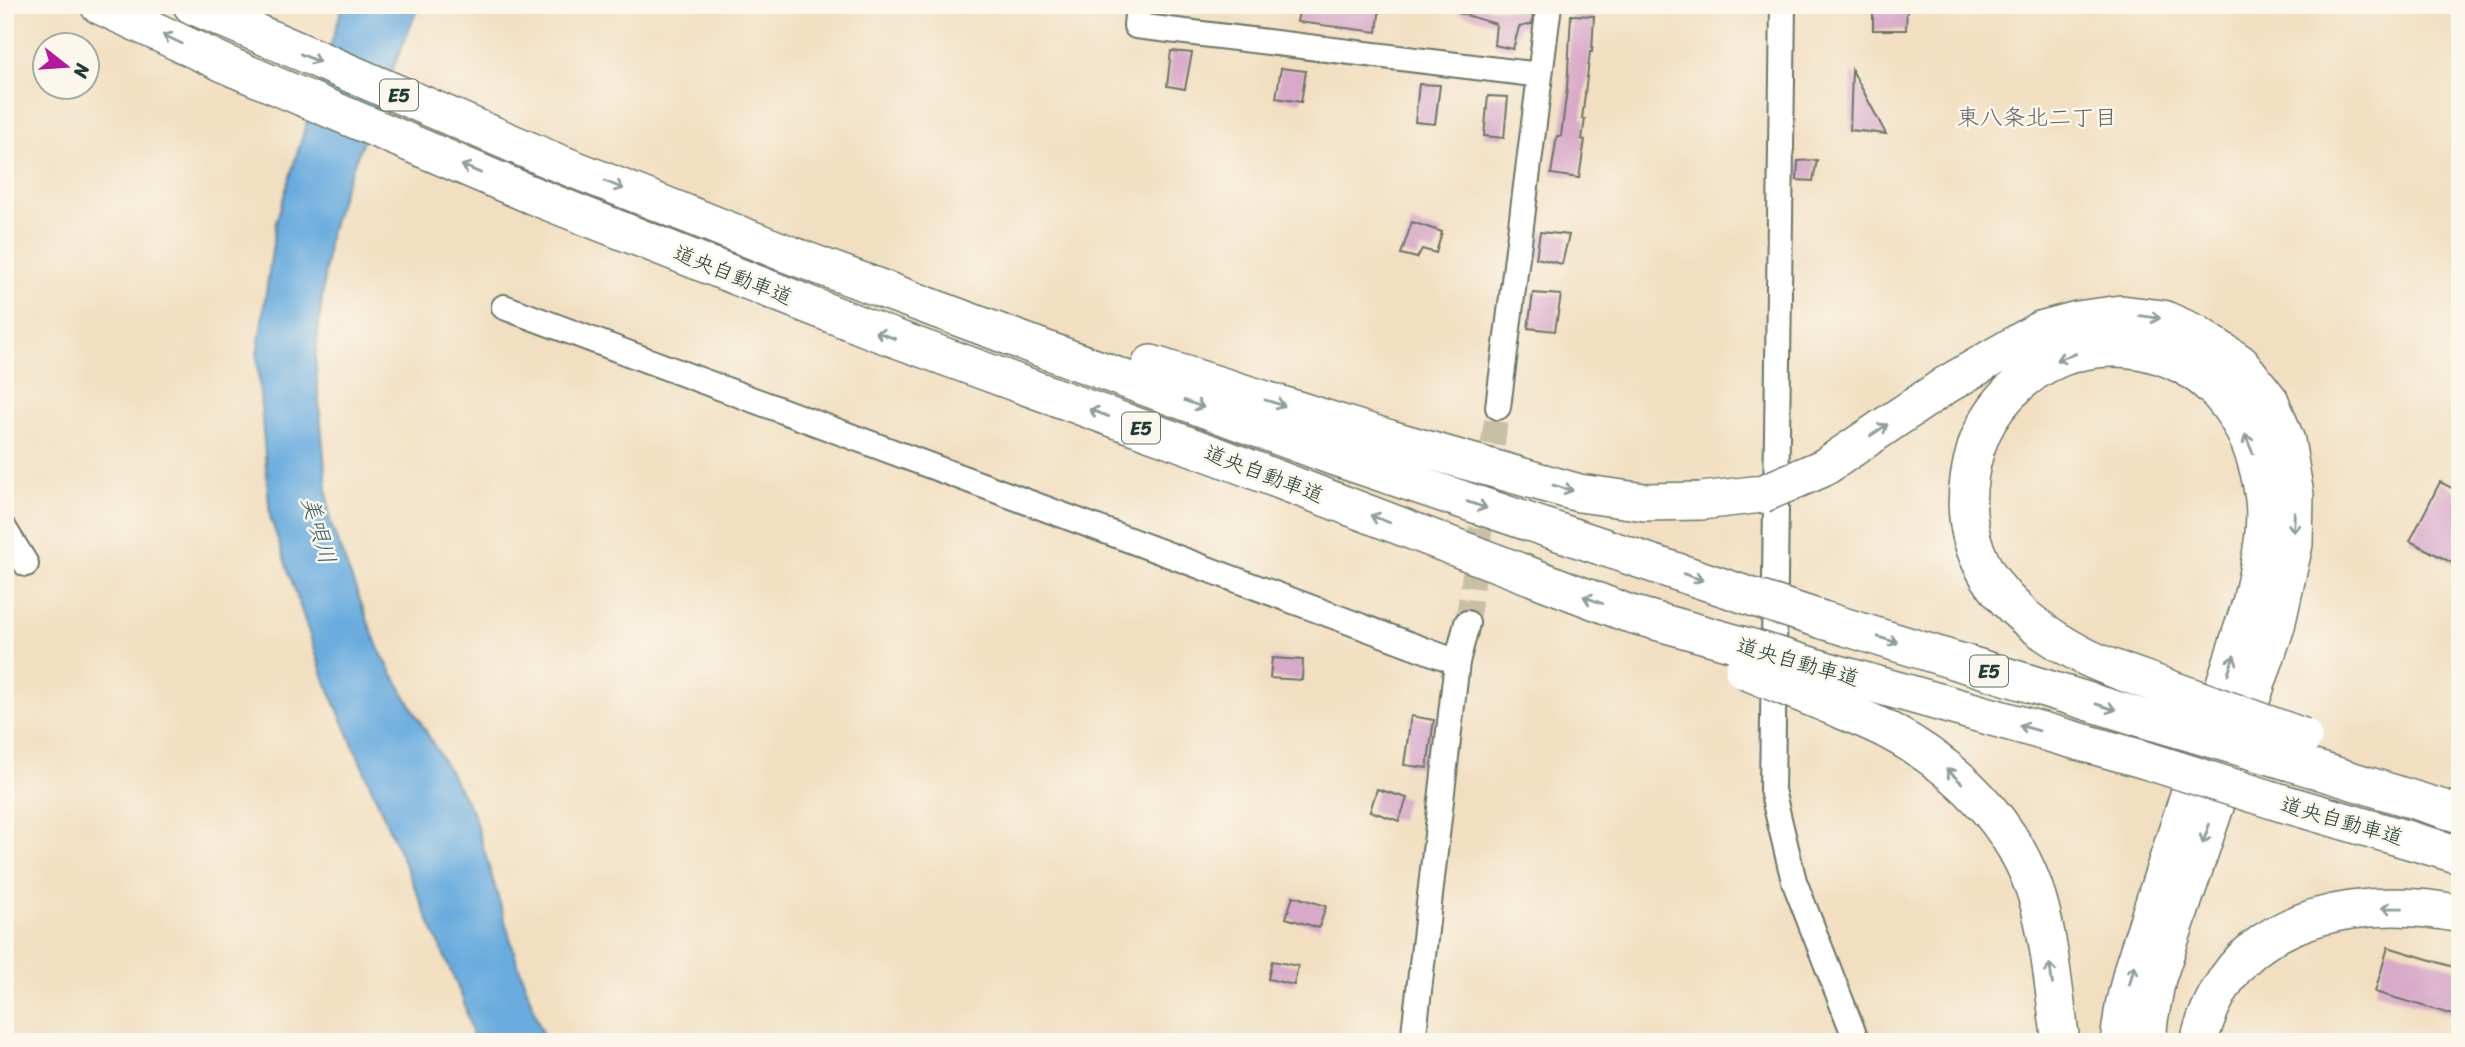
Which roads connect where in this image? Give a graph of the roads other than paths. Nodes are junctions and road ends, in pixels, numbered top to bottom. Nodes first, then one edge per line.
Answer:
1 (99, 5) edge
2 (192, 5) edge
3 (1138, 5) edge
4 (1549, 5) edge
5 (1783, 5) edge
6 (1540, 75) junction
7 (788, 254) junction
8 (504, 307) dead end
9 (1498, 407) tunnel mouth
10 (5, 530) edge
11 (26, 564) dead end
12 (1466, 623) tunnel mouth
13 (1457, 662) junction
14 (1820, 685) junction
15 (2297, 749) junction
16 (2443, 809) edge
17 (2460, 855) edge
18 (2460, 914) edge
19 (1413, 1042) edge
20 (1857, 1042) edge
21 (2061, 1042) edge
22 (2119, 1042) edge
23 (2147, 1042) edge
24 (2199, 1042) edge

14 -> 1 highway, 道央自動車道 / E5, bridge
2 -> 7 highway, 道央自動車道 / E5
3 - 6 street
4 - 6 street
5 - 20 street
6 - 9 street
7 -> 15 highway, 道央自動車道 / E5, bridge
7 -> 23 highway, bridge
8 - 13 street
10 - 11 street
12 - 13 street
13 - 19 street
17 -> 14 highway, 道央自動車道 / E5, bridge
21 -> 14 highway
15 - 16 highway, 道央自動車道 / E5
22 -> 15 highway, bridge
18 -> 24 highway

